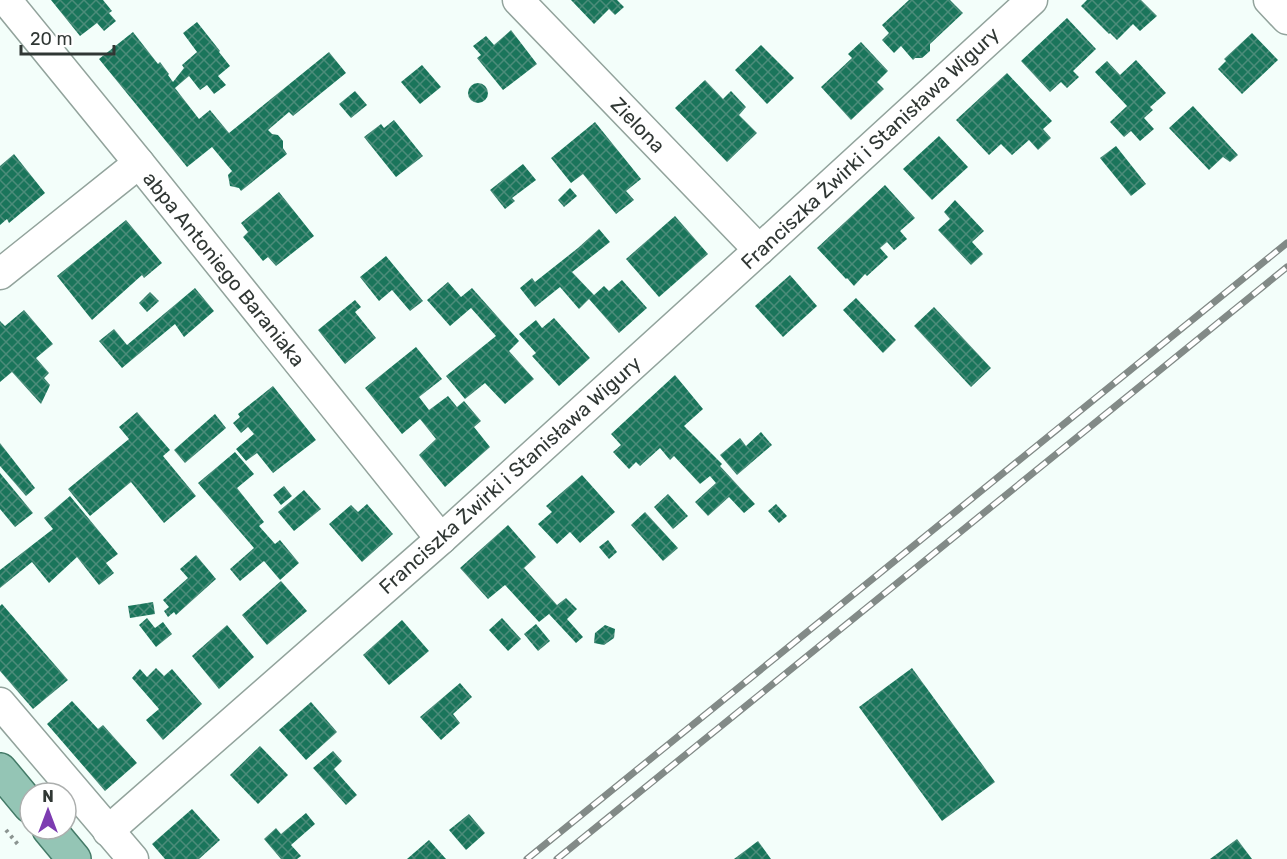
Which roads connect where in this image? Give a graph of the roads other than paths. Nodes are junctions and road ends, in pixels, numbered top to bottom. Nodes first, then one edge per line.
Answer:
1 (6, 0) edge
2 (518, 0) edge
3 (1032, 0) edge
4 (1269, 0) edge
5 (1287, 19) edge
6 (139, 163) junction
7 (759, 250) junction
8 (0, 274) edge
9 (441, 539) junction
10 (0, 703) edge
11 (0, 770) edge
12 (18, 792) edge
13 (108, 831) junction
14 (59, 841) edge
15 (74, 859) edge
16 (133, 859) edge

1 - 6 street, abpa Antoniego Baraniaka
2 - 7 street, Zielona
3 - 7 street, Franciszka Żwirki i Stanisława Wigury
4 - 5 street
6 - 8 street
6 - 9 street, abpa Antoniego Baraniaka
7 - 9 street, Franciszka Żwirki i Stanisława Wigury
9 - 13 street, Franciszka Żwirki i Stanisława Wigury
10 - 13 street
11 - 12 main road
13 - 16 street
14 - 15 main road

